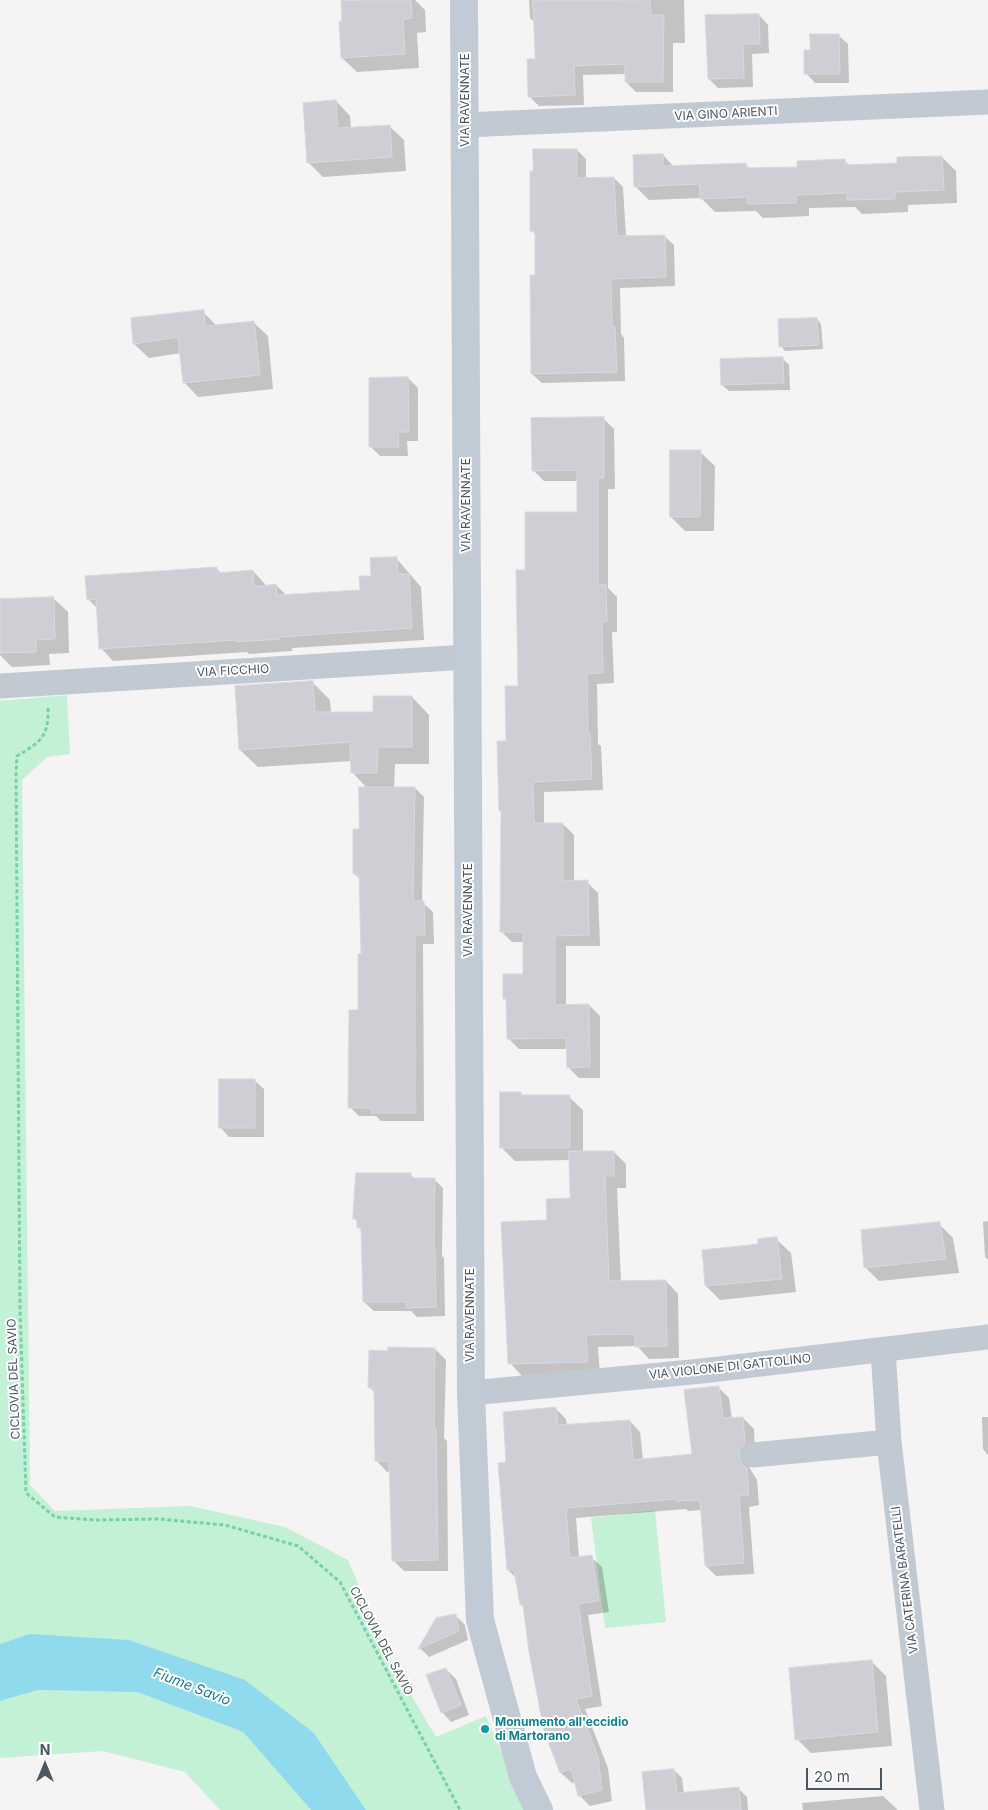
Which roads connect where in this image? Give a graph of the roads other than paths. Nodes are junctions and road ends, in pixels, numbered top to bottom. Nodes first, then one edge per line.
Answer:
1 (464, 0) edge
2 (988, 102) edge
3 (465, 125) junction
4 (467, 657) junction
5 (0, 686) edge
6 (988, 1337) edge
7 (883, 1350) junction
8 (471, 1393) junction
9 (889, 1442) junction
10 (753, 1455) dead end
11 (539, 1810) edge
12 (932, 1810) edge

1 - 3 main road, VIA RAVENNATE
2 - 3 street, VIA GINO ARIENTI
3 - 4 main road, VIA RAVENNATE
4 - 5 street, VIA FICCHIO
4 - 8 main road, VIA RAVENNATE
6 - 7 street, VIA VIOLONE DI GATTOLINO
7 - 8 street, VIA VIOLONE DI GATTOLINO
7 - 9 street, VIA CATERINA BARATELLI
8 - 11 main road, VIA RAVENNATE
9 - 10 street
9 - 12 street, VIA CATERINA BARATELLI

